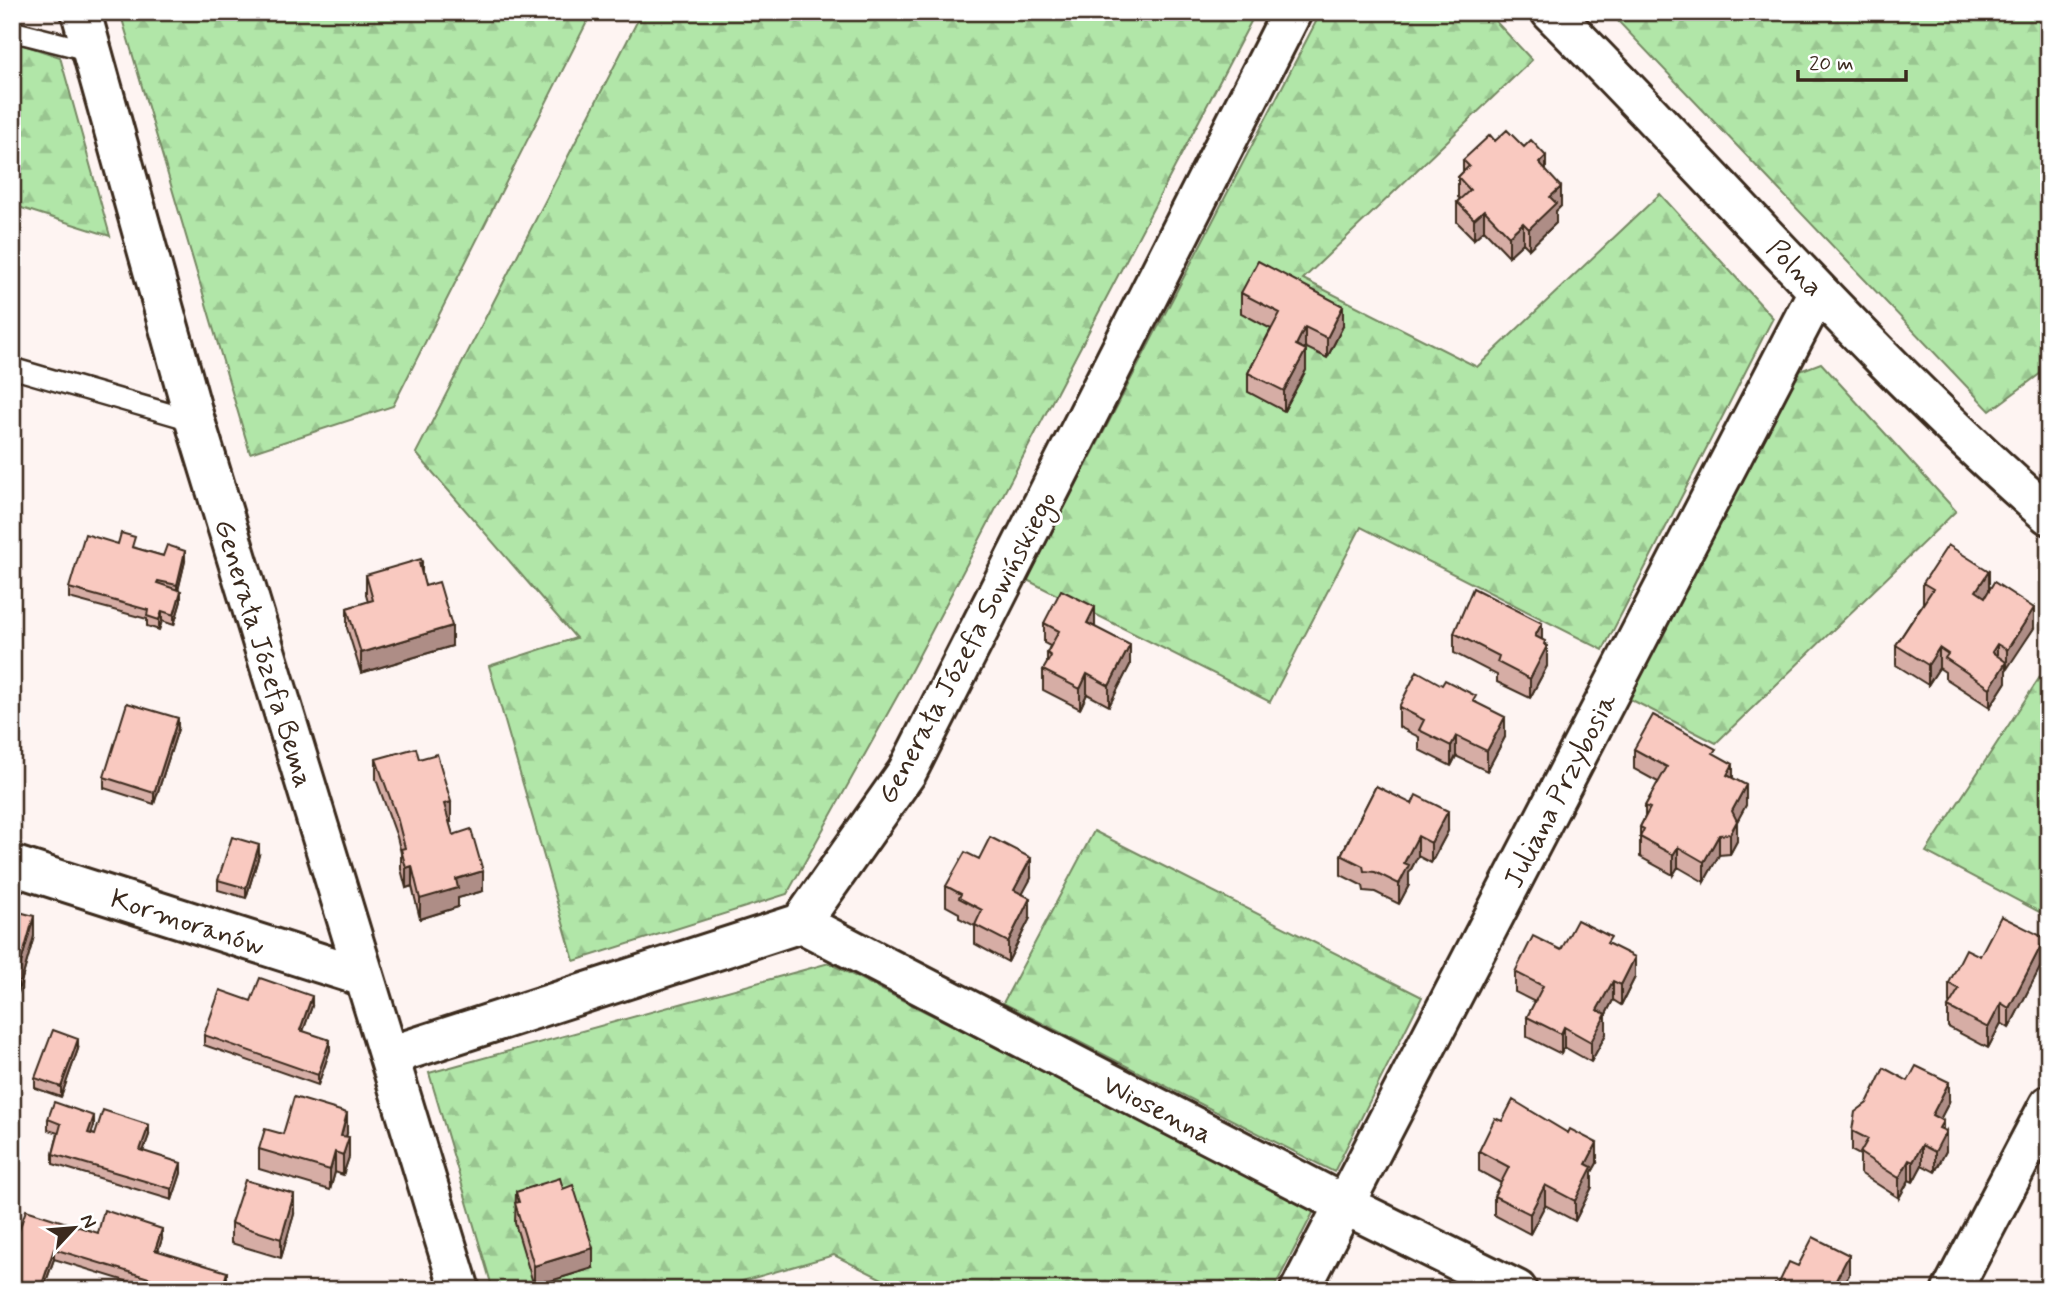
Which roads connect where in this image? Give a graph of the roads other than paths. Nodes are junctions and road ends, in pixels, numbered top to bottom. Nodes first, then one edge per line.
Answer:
1 (80, 12) edge
2 (1292, 12) edge
3 (1551, 12) edge
4 (12, 31) edge
5 (91, 51) junction
6 (1818, 291) junction
7 (12, 368) edge
8 (195, 421) junction
9 (2049, 515) edge
10 (12, 865) edge
11 (801, 923) junction
12 (363, 977) junction
13 (389, 1056) junction
14 (2049, 1105) edge
15 (1343, 1205) junction
16 (460, 1290) edge
17 (1300, 1290) edge
18 (1517, 1290) edge
19 (1952, 1290) edge

1 - 5 street, Generała Józefa Bema
2 - 11 street, Generała Józefa Sowińskiego
3 - 6 street, Polna
4 - 5 lane
5 - 8 street, Generała Józefa Bema
6 - 9 street, Polna
6 - 15 street, Juliana Przybosia
7 - 8 lane
8 - 12 street, Generała Józefa Bema
10 - 12 street, Kormoranów
11 - 13 street
11 - 15 street, Wiosenna
12 - 13 street, Generała Józefa Bema
13 - 16 street, Generała Józefa Bema
14 - 19 street
15 - 17 street, Juliana Przybosia
15 - 18 street, Wiosenna

